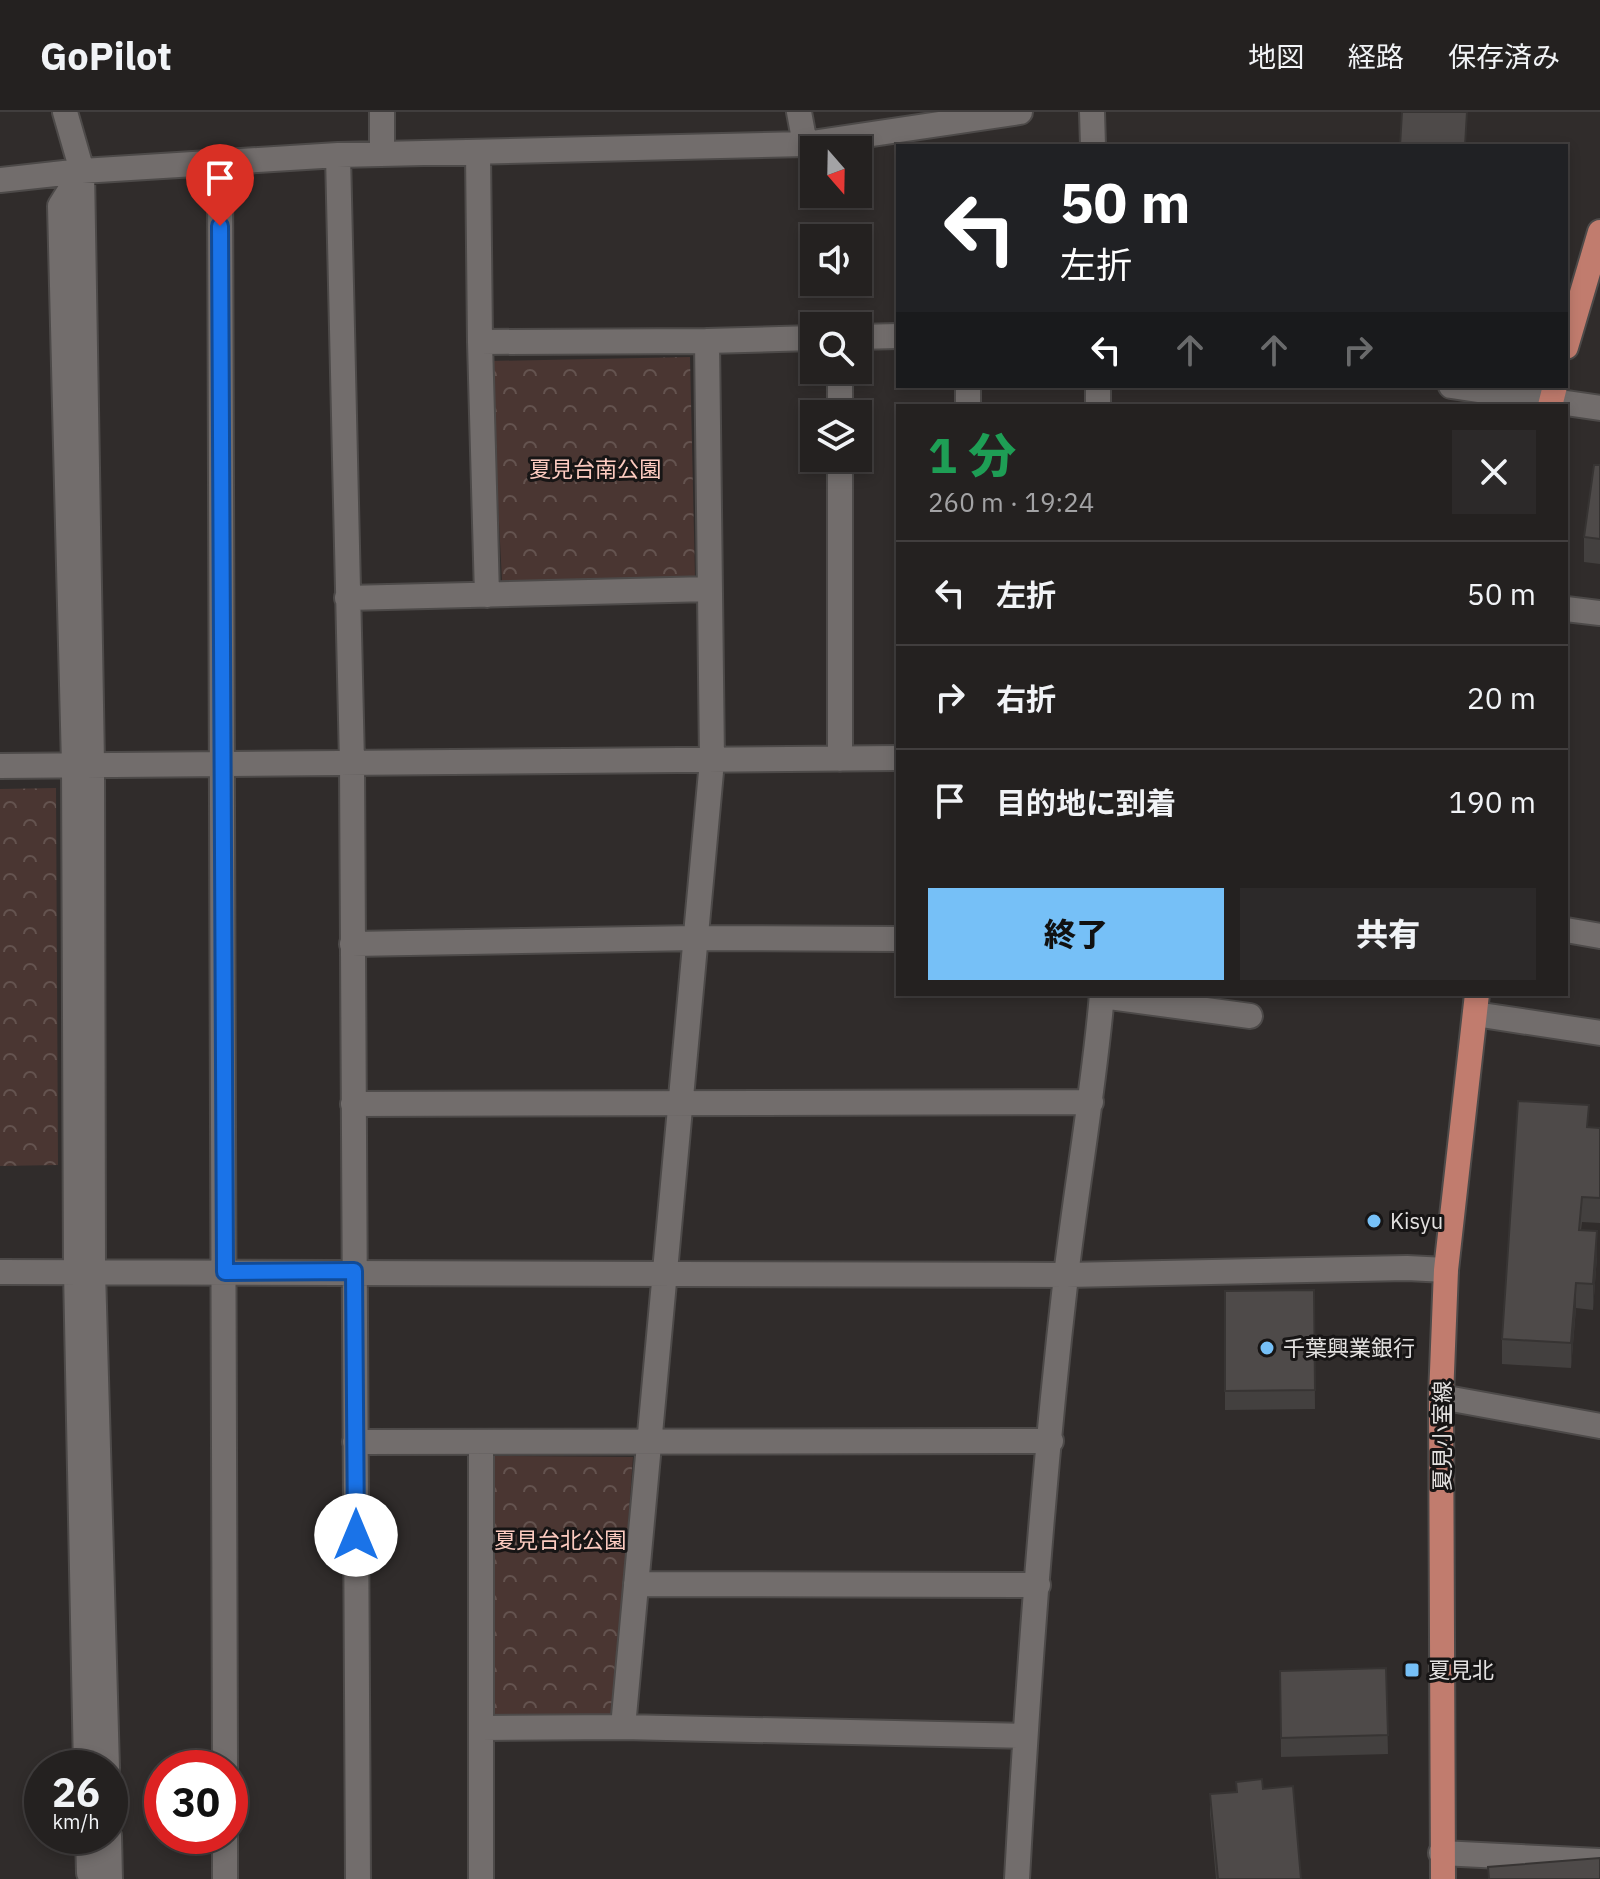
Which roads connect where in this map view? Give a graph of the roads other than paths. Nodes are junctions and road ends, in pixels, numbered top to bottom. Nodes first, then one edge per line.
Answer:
1 (65, 112) edge
2 (382, 112) edge
3 (799, 112) edge
4 (1020, 112) edge
5 (1092, 112) edge
6 (804, 136) edge
7 (859, 136) edge
8 (800, 144) edge
9 (1093, 144) edge
10 (478, 152) junction
11 (382, 154) junction
12 (338, 155) junction
13 (220, 163) junction
14 (82, 171) junction
15 (0, 180) edge
16 (1600, 232) edge
17 (896, 336) edge
18 (872, 337) edge
19 (800, 338) edge
20 (1568, 340) edge
21 (707, 341) junction
22 (480, 342) junction
23 (1468, 388) edge
24 (1552, 398) edge
25 (1600, 408) edge
26 (840, 472) edge
27 (710, 589) junction
28 (487, 595) junction
29 (347, 598) junction
30 (1568, 609) edge
31 (1600, 613) edge
32 (896, 758) edge
33 (840, 759) junction
34 (712, 761) junction
35 (221, 763) junction
36 (352, 763) junction
37 (83, 764) junction
38 (0, 766) edge
39 (1568, 930) edge
40 (1600, 936) edge
41 (696, 938) junction
42 (896, 939) edge
43 (352, 944) junction
44 (1102, 996) edge
45 (1109, 996) edge
46 (1476, 1004) edge
47 (1250, 1016) dead end
48 (1600, 1033) edge
49 (681, 1101) junction
50 (1091, 1102) junction
51 (353, 1104) junction
52 (1446, 1270) junction
53 (85, 1271) junction
54 (354, 1271) junction
55 (0, 1272) edge
56 (225, 1272) junction
57 (665, 1273) junction
58 (1066, 1275) junction
59 (1441, 1397) junction
60 (1600, 1426) edge
61 (1051, 1441) junction
62 (355, 1442) junction
63 (481, 1442) junction
64 (649, 1443) junction
65 (636, 1584) junction
66 (1038, 1585) junction
67 (623, 1727) junction
68 (481, 1728) junction
69 (1025, 1736) junction
70 (86, 1750) edge
71 (106, 1750) edge
72 (225, 1750) edge
73 (1441, 1853) junction
74 (88, 1854) edge
75 (109, 1854) edge
76 (225, 1854) edge
77 (1600, 1861) edge
78 (92, 1879) edge
79 (110, 1879) edge
80 (225, 1879) edge
81 (358, 1879) edge
82 (481, 1879) edge
83 (1017, 1879) edge
84 (1443, 1879) edge

1 - 14 street
2 - 11 street
3 - 6 street
4 - 7 street
5 - 9 street
8 - 10 street
10 - 11 street
10 - 22 street
11 - 12 street
12 - 13 street
12 - 29 street
13 - 14 street
13 - 35 street
14 - 15 street
14 - 37 street
16 - 20 main road
17 - 18 street
19 - 21 street
21 - 22 street
21 - 27 street
22 - 28 street
23 - 24 street
24 - 25 street
26 - 33 street
27 - 28 street
27 - 34 street
28 - 29 street
29 - 36 street
30 - 31 street
32 - 33 street
33 - 34 street
34 - 36 street
34 - 41 street
35 - 36 street
35 - 37 street
35 - 56 street
36 - 43 street
37 - 38 street
37 - 53 street
39 - 40 street
41 - 42 street
41 - 43 street
41 - 49 street
43 - 51 street
44 - 50 street
45 - 47 street
46 - 48 street
46 - 52 main road, 夏見小室線
49 - 50 street
49 - 51 street
49 - 57 street
50 - 58 street
51 - 54 street
52 - 58 street
52 - 59 main road, 夏見小室線
53 - 55 street
53 - 56 street
53 - 70 street
53 - 71 street
54 - 56 street
54 - 57 street
54 - 62 street
56 - 72 street
57 - 58 street
57 - 64 street
58 - 61 street
59 - 60 street
59 - 73 main road, 夏見小室線
61 - 64 street
61 - 66 street
62 - 63 street
62 - 81 street
63 - 64 street
63 - 68 street
64 - 65 street
65 - 66 street
65 - 67 street
66 - 69 street
67 - 68 street
67 - 69 street
68 - 82 street
69 - 83 street
73 - 77 street
73 - 84 main road, 夏見小室線
74 - 78 street
75 - 79 street
76 - 80 street

